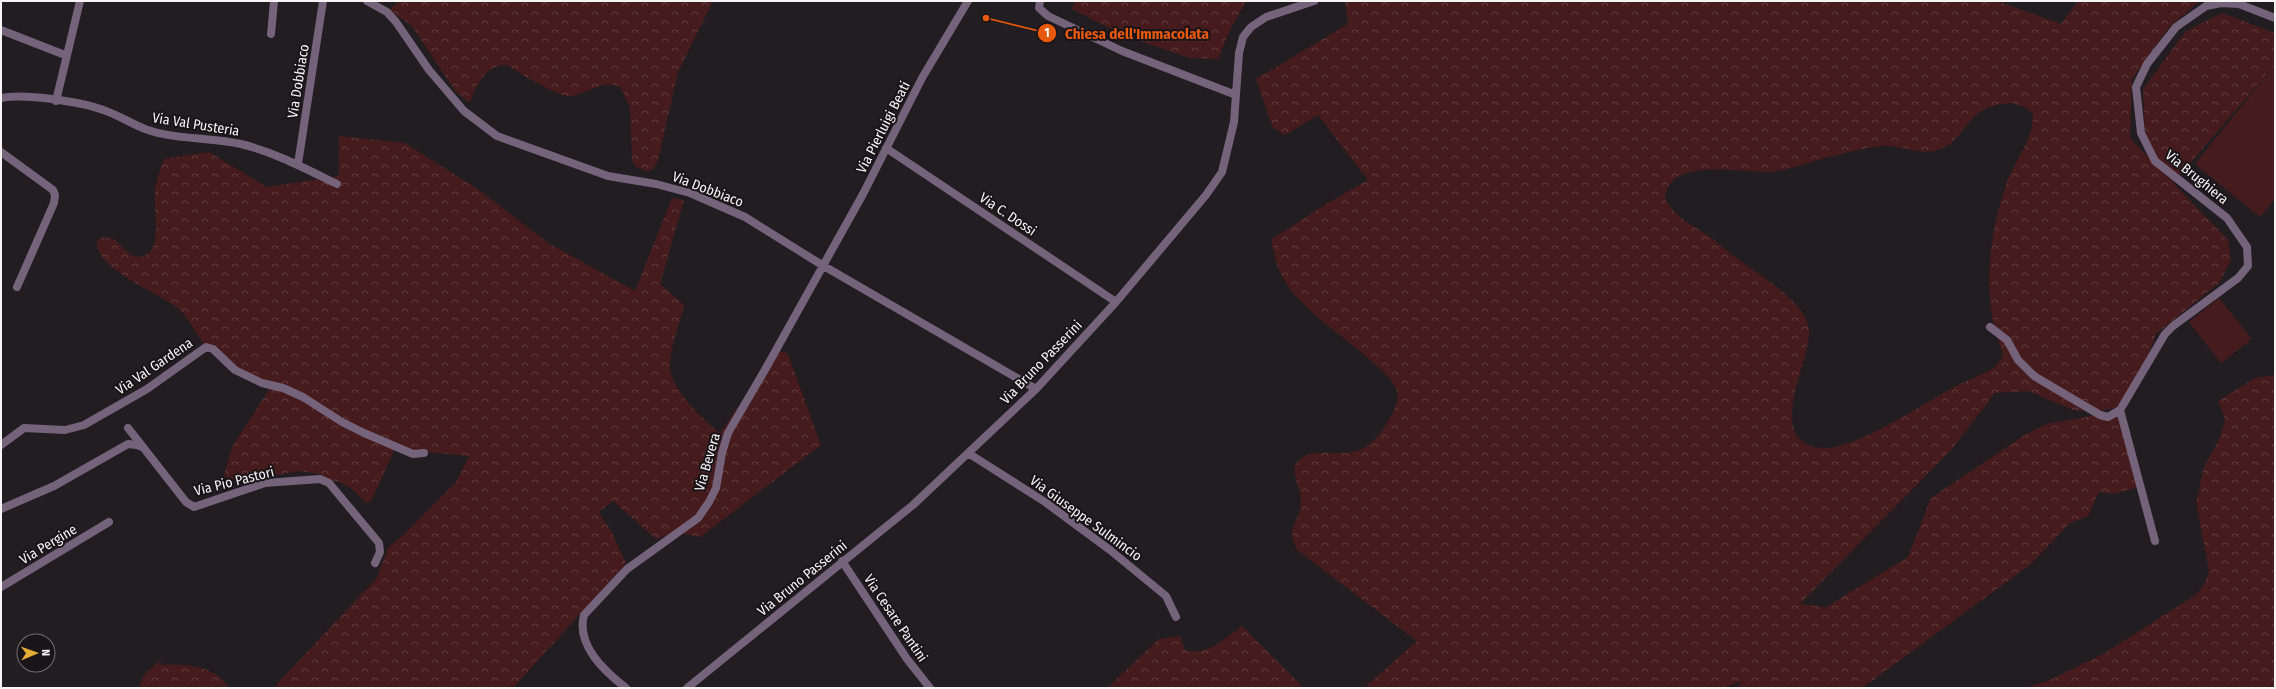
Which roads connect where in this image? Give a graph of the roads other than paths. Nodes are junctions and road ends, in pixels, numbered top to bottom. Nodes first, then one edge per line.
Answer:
1 (80, 1) edge
2 (274, 1) edge
3 (323, 1) edge
4 (367, 1) edge
5 (968, 1) edge
6 (1040, 1) edge
7 (1314, 1) edge
8 (2275, 18) edge
9 (1, 30) edge
10 (271, 34) dead end
11 (65, 55) junction
12 (1236, 95) junction
13 (1, 98) edge
14 (56, 100) junction
15 (886, 148) junction
16 (1, 152) edge
17 (298, 164) junction
18 (337, 184) dead end
19 (822, 266) junction
20 (16, 287) dead end
21 (1116, 302) junction
22 (1990, 326) dead end
23 (1036, 389) junction
24 (2120, 410) junction
25 (128, 428) dead end
26 (1, 445) edge
27 (144, 449) junction
28 (424, 453) dead end
29 (968, 453) junction
30 (1, 509) edge
31 (108, 522) dead end
32 (2155, 541) dead end
33 (842, 561) junction
34 (375, 563) dead end
35 (1, 587) edge
36 (1176, 617) dead end
37 (698, 684) edge
38 (626, 688) edge
39 (687, 688) edge
40 (930, 688) edge

1 - 11 street
2 - 10 street
3 - 17 street, Via Dobbiaco
4 - 19 street, Via Dobbiaco
5 - 15 street, Via Pierluigi Beati
6 - 12 street
7 - 12 street, Via Bruno Passerini
8 - 24 street, Via Brughiera
9 - 11 street
11 - 14 street
12 - 21 street, Via Bruno Passerini
13 - 14 street, Via Val Pusteria
14 - 17 street, Via Val Pusteria
15 - 19 street, Via Pierluigi Beati
15 - 21 street, Via C. Dossi
16 - 20 street
17 - 18 street, Via Val Pusteria
19 - 23 street, Via Dobbiaco
19 - 38 street, Via Bevera
21 - 23 street, Via Bruno Passerini
22 - 24 street
23 - 29 street, Via Bruno Passerini
24 - 32 street
25 - 27 street, Via Pio Pastori
26 - 28 street, Via Val Gardena
27 - 30 street
27 - 34 street, Via Pio Pastori
29 - 33 street, Via Bruno Passerini
29 - 36 street, Via Giuseppe Sulmincio
31 - 35 street, Via Pergine
33 - 37 street, Via Bruno Passerini
33 - 40 street, Via Cesare Pantini
37 - 39 street, Via Bruno Passerini

